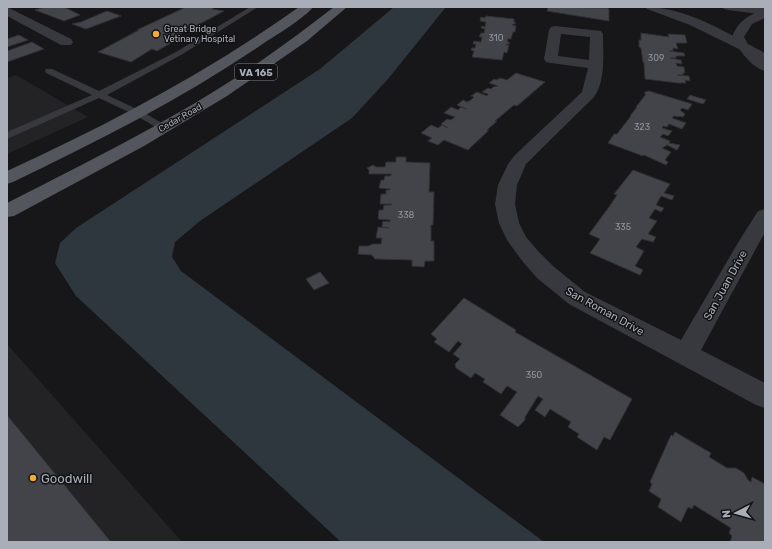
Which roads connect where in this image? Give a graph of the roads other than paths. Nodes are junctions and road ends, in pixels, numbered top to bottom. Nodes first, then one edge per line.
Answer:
1 (19, 7) edge
2 (255, 7) edge
3 (307, 7) edge
4 (341, 7) edge
5 (651, 7) edge
6 (728, 7) edge
7 (7, 11) edge
8 (765, 11) edge
9 (765, 14) edge
10 (66, 42) dead end
11 (744, 48) junction
12 (765, 58) edge
13 (595, 65) dead end
14 (765, 67) edge
15 (49, 71) dead end
16 (100, 95) junction
17 (138, 113) junction
18 (164, 128) junction
19 (7, 136) edge
20 (7, 178) edge
21 (7, 211) edge
22 (765, 216) edge
23 (686, 355) junction
24 (765, 396) edge

1 - 7 street
2 - 16 lane
3 - 17 main road, VA 165
4 - 18 main road, Cedar Road / VA 165
5 - 11 street
6 - 8 street
7 - 10 street
9 - 11 street
11 - 12 street
11 - 14 street
13 - 23 street, San Roman Drive
15 - 16 lane
16 - 17 lane
16 - 19 lane
17 - 18 lane
17 - 20 main road, VA 165
18 - 21 main road, Cedar Road / VA 165
22 - 23 street, San Juan Drive
23 - 24 street, San Roman Drive

